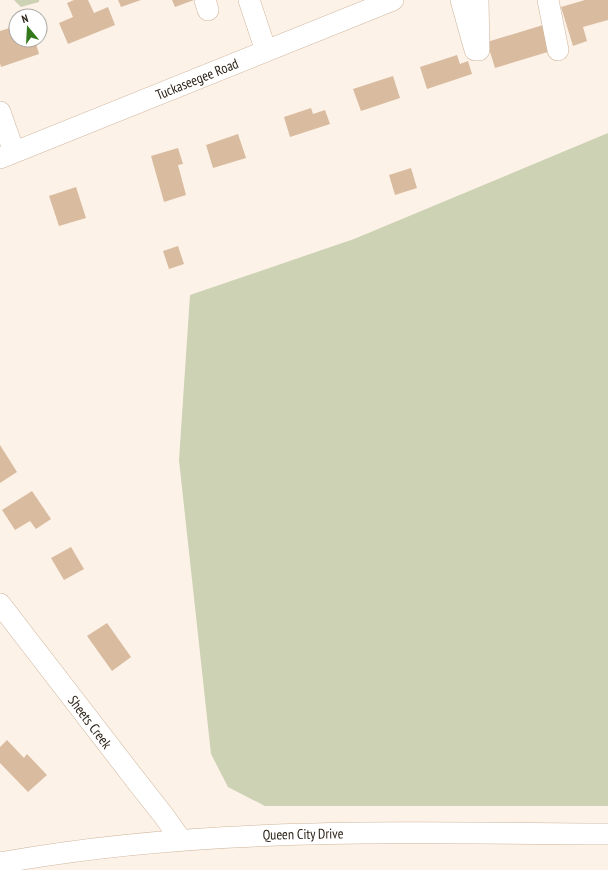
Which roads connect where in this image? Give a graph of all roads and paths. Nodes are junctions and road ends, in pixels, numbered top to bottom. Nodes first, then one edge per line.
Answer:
1 (249, 0) edge
2 (393, 0) edge
3 (461, 0) edge
4 (478, 0) edge
5 (548, 0) edge
6 (558, 50) dead end
7 (266, 51) junction
8 (0, 112) edge
9 (7, 155) edge
10 (0, 604) edge
11 (608, 834) edge
12 (181, 840) junction
13 (0, 863) edge

1 - 7 street
2 - 7 street, Tuckaseegee Road
3 - 4 street
5 - 6 street
7 - 9 street, Tuckaseegee Road
8 - 9 street
10 - 12 street, Sheets Creek
11 - 12 street, Queen City Drive
12 - 13 street, Queen City Drive

